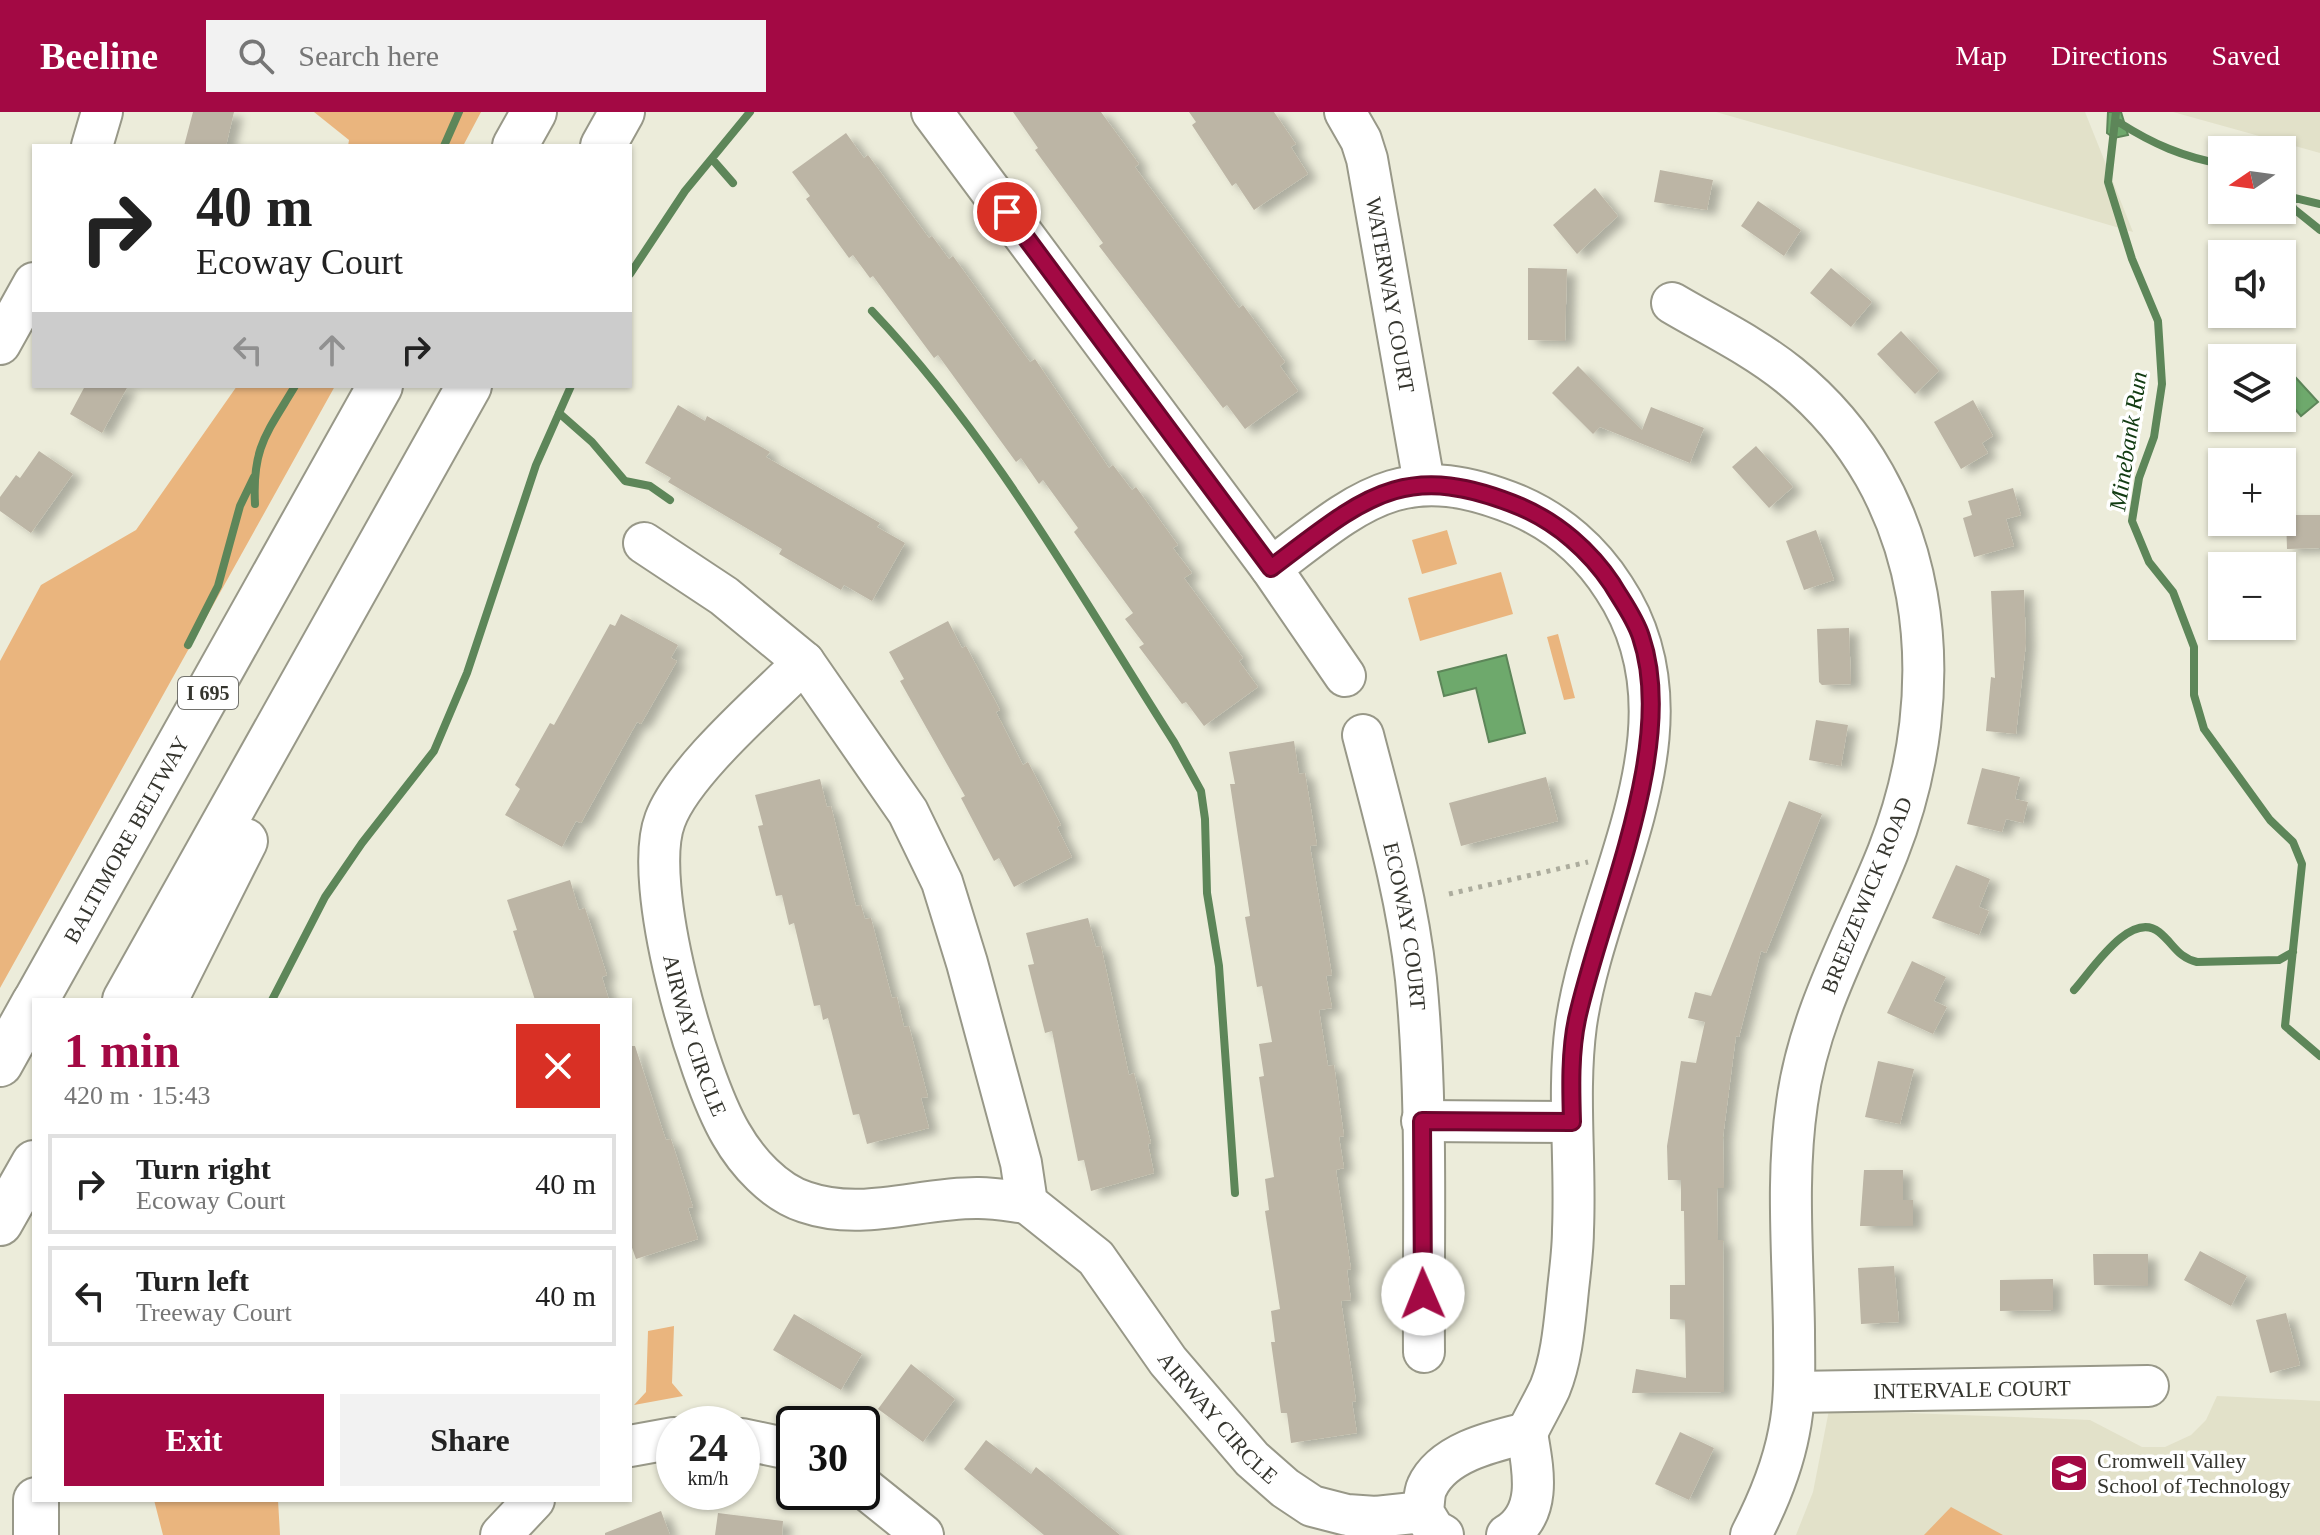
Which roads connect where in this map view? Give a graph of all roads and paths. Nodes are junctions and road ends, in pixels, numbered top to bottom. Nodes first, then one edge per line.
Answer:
1 (102, 112) edge
2 (534, 112) edge
3 (622, 112) edge
4 (932, 112) edge
5 (1345, 112) edge
6 (93, 144) edge
7 (516, 144) edge
8 (604, 144) edge
9 (32, 287) edge
10 (1672, 303) dead end
11 (0, 344) edge
12 (379, 388) edge
13 (468, 388) edge
14 (443, 433) junction
15 (1424, 483) junction
16 (644, 543) dead end
17 (1271, 568) junction
18 (804, 662) junction
19 (1345, 676) dead end
20 (1363, 735) dead end
21 (1597, 865) dead end
22 (1449, 894) dead end
23 (37, 998) edge
24 (126, 998) edge
25 (166, 998) edge
26 (32, 1007) edge
27 (0, 1064) edge
28 (1422, 1121) junction
29 (1572, 1122) junction
30 (32, 1167) edge
31 (1027, 1203) junction
32 (0, 1223) edge
33 (1424, 1352) dead end
34 (2148, 1386) dead end
35 (1794, 1392) junction
36 (1527, 1433) junction
37 (656, 1441) edge
38 (632, 1446) edge
39 (880, 1500) edge
40 (36, 1502) edge
41 (532, 1502) edge
42 (1433, 1524) edge
43 (1519, 1531) edge
44 (36, 1535) edge
45 (501, 1535) edge
46 (923, 1535) edge
47 (1751, 1535) edge

1 - 6 street
2 - 7 highway
3 - 8 highway
4 - 17 street
5 - 15 street, WATERWAY COURT
9 - 11 street
10 - 35 street, BREEZEWICK ROAD
12 - 23 highway, BALTIMORE BELTWAY / I 695
13 - 14 highway
14 - 24 highway
14 - 25 highway
15 - 17 street
15 - 29 street
16 - 18 street
17 - 19 street
18 - 31 street
18 - 31 street, AIRWAY CIRCLE
20 - 28 street, ECOWAY COURT
21 - 22 path
26 - 27 highway, BALTIMORE BELTWAY / I 695
28 - 29 street
28 - 33 street, ECOWAY COURT
29 - 36 street
30 - 32 highway
31 - 42 street, AIRWAY CIRCLE
34 - 35 street, INTERVALE COURT
35 - 47 street, BREEZEWICK ROAD
36 - 42 street
36 - 43 street
37 - 38 street
39 - 46 street
40 - 44 highway
41 - 45 street

